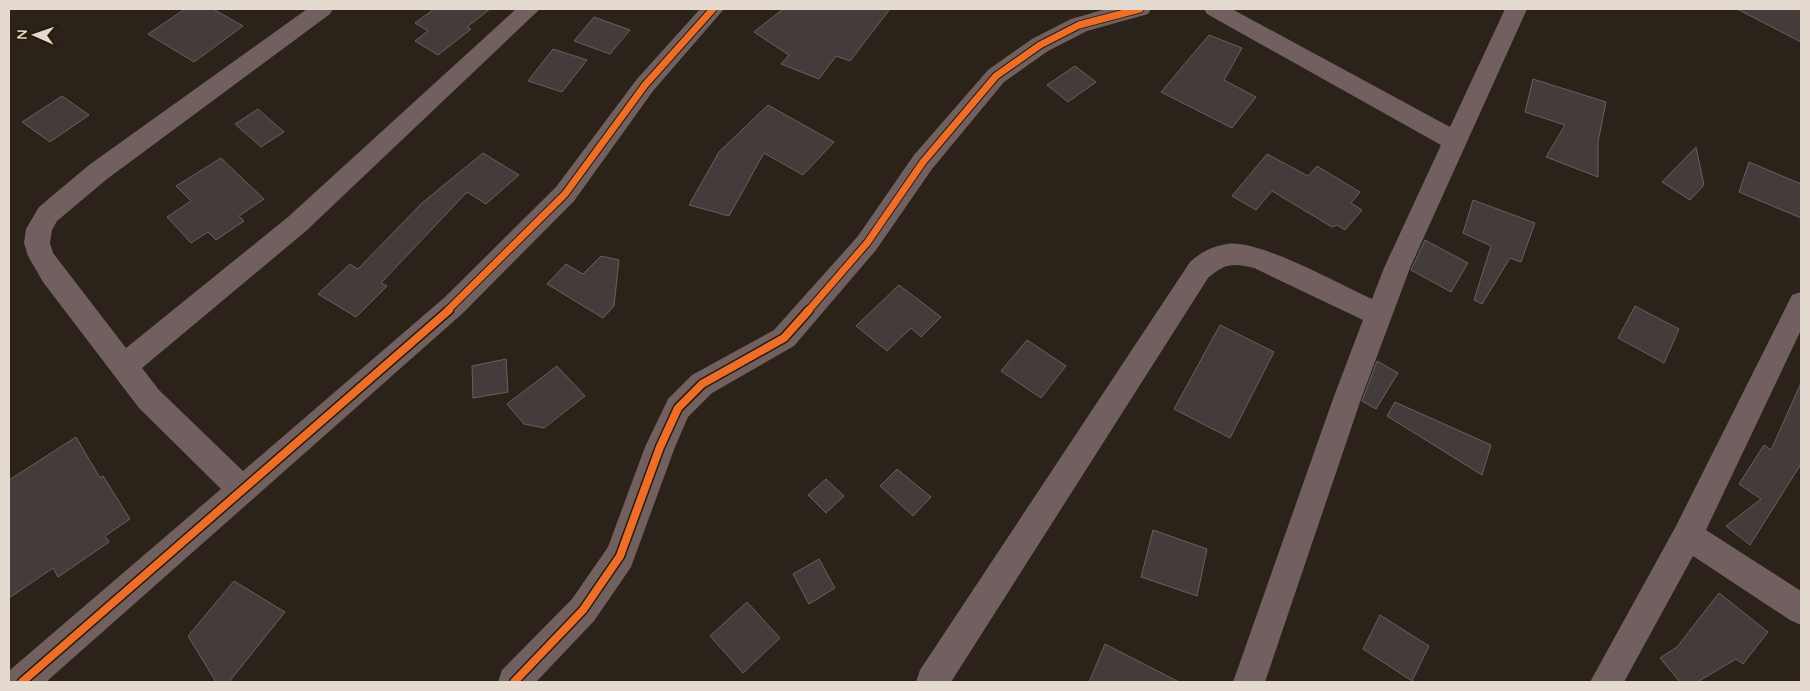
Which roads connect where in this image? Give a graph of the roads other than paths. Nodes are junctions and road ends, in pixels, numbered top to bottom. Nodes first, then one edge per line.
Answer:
1 (322, 9) edge
2 (528, 9) edge
3 (713, 9) edge
4 (1140, 9) edge
5 (1215, 9) edge
6 (1516, 9) edge
7 (1456, 142) junction
8 (1801, 302) edge
9 (1379, 315) junction
10 (123, 367) junction
11 (242, 491) junction
12 (1686, 536) junction
13 (1801, 609) edge
14 (22, 682) edge
15 (514, 682) edge
16 (932, 682) edge
17 (1249, 682) edge
18 (1606, 682) edge

1 - 10 street
2 - 10 street
3 - 11 street
4 - 15 street
5 - 7 street
6 - 7 street
7 - 9 street
8 - 12 street
9 - 16 street
9 - 17 street
10 - 11 street
11 - 14 street
12 - 13 street
12 - 18 street

